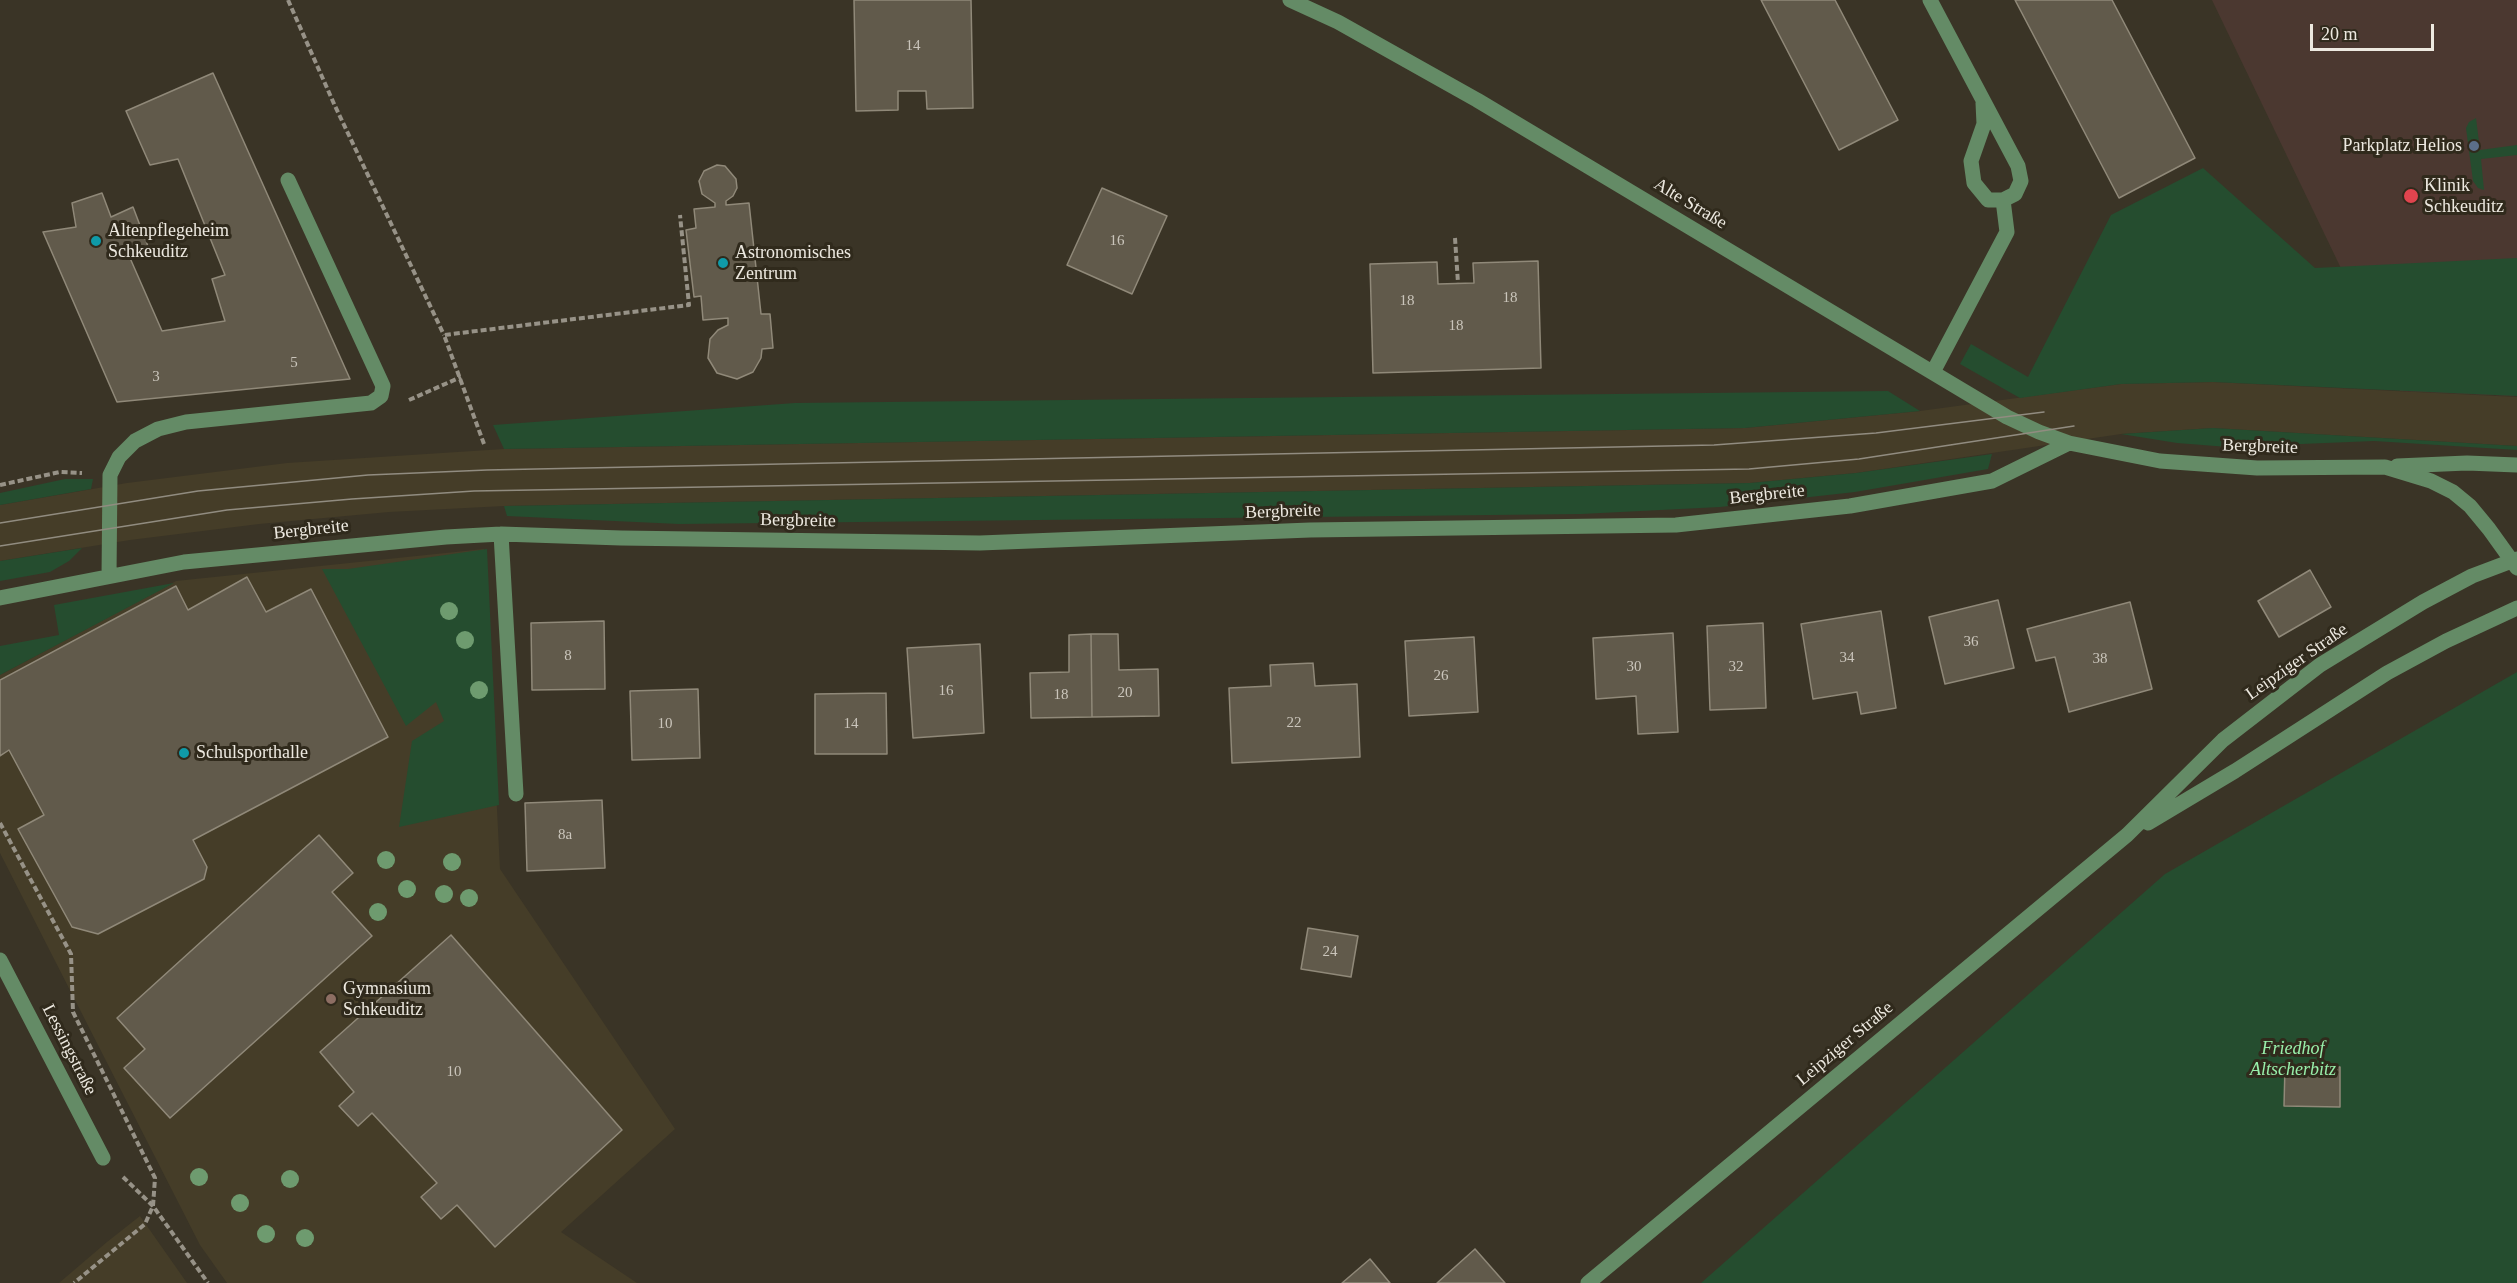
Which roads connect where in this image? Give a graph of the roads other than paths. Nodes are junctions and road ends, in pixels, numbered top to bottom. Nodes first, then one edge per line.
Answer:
1 (1290, 0) edge
2 (1930, 0) edge
3 (1983, 103) junction
4 (288, 180) dead end
5 (2003, 200) junction
6 (1933, 372) junction
7 (2069, 443) junction
8 (2517, 465) edge
9 (2385, 467) junction
10 (501, 534) junction
11 (2515, 562) edge
12 (109, 576) junction
13 (0, 598) edge
14 (2517, 608) edge
15 (516, 794) dead end
16 (2127, 835) junction
17 (0, 960) edge
18 (103, 1158) road end
19 (1588, 1283) edge

1 - 6 street, Alte Straße
2 - 3 street
3 - 5 street
3 - 5 street
4 - 12 street
5 - 6 street
6 - 7 street, Alte Straße
7 - 9 street, Bergbreite
7 - 10 street, Bergbreite
8 - 9 street
9 - 11 street, Bergbreite
10 - 12 street, Bergbreite
10 - 15 street
11 - 16 street, Leipziger Straße
12 - 13 street, Bergbreite
14 - 16 street, Leipziger Straße
16 - 19 street, Leipziger Straße
17 - 18 street, Lessingstraße

